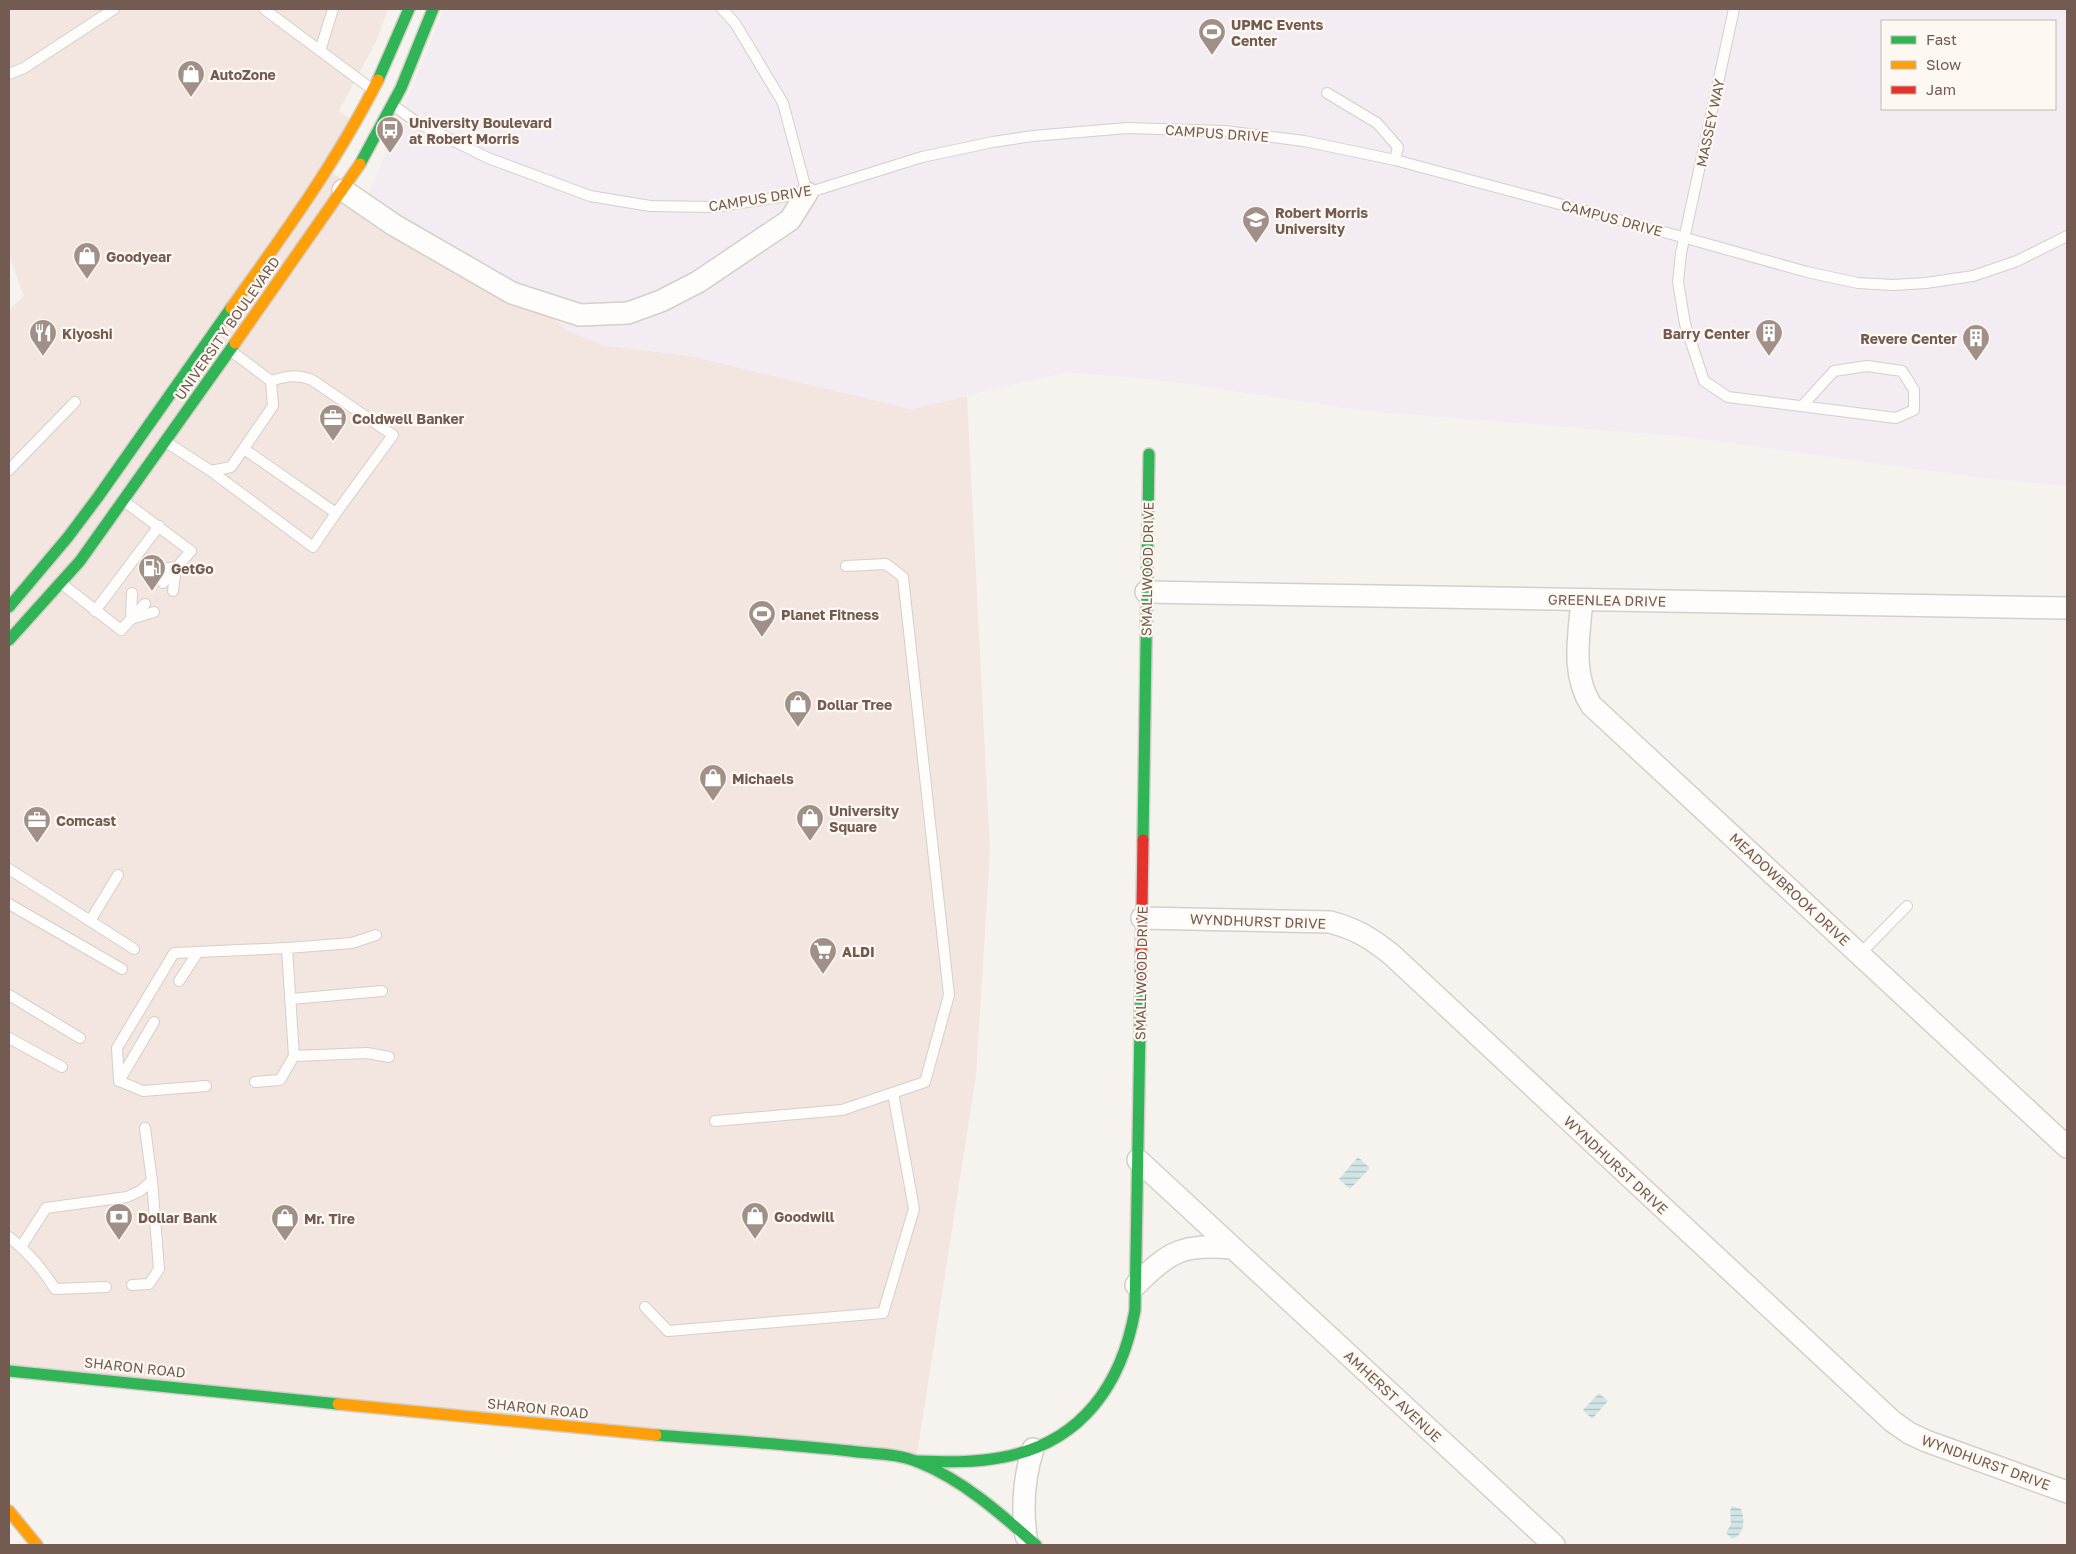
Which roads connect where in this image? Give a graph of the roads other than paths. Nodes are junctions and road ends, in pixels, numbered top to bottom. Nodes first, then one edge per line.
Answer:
1 (114, 9) edge
2 (264, 9) edge
3 (333, 9) edge
4 (408, 9) edge
5 (434, 9) edge
6 (722, 9) edge
7 (1734, 9) edge
8 (320, 51) junction
9 (9, 74) edge
10 (374, 91) junction
11 (1327, 93) dead end
12 (393, 105) junction
13 (1394, 160) junction
14 (342, 190) junction
15 (807, 193) junction
16 (2067, 236) edge
17 (1686, 238) junction
18 (230, 350) junction
19 (271, 381) junction
20 (75, 402) dead end
21 (1802, 406) junction
22 (165, 442) junction
23 (244, 448) junction
24 (1149, 454) dead end
25 (9, 470) edge
26 (210, 471) junction
27 (124, 501) junction
28 (336, 513) junction
29 (159, 526) junction
30 (846, 566) dead end
31 (176, 567) junction
32 (150, 571) dead end
33 (163, 582) dead end
34 (61, 583) junction
35 (173, 591) dead end
36 (1146, 592) junction
37 (132, 593) dead end
38 (1582, 600) junction
39 (145, 604) dead end
40 (9, 607) edge
41 (2067, 608) edge
42 (95, 611) junction
43 (154, 612) dead end
44 (131, 619) junction
45 (9, 640) edge
46 (9, 869) edge
47 (118, 875) dead end
48 (9, 904) edge
49 (1907, 906) dead end
50 (1142, 918) junction
51 (90, 922) junction
52 (376, 935) dead end
53 (287, 948) junction
54 (134, 949) dead end
55 (198, 952) junction
56 (1860, 954) junction
57 (122, 969) dead end
58 (179, 981) dead end
59 (382, 990) dead end
60 (9, 995) edge
61 (290, 999) junction
62 (154, 1022) dead end
63 (9, 1038) edge
64 (80, 1038) dead end
65 (294, 1056) junction
66 (389, 1057) dead end
67 (62, 1067) dead end
68 (119, 1081) junction
69 (255, 1082) dead end
70 (206, 1086) dead end
71 (893, 1093) junction
72 (715, 1121) dead end
73 (145, 1128) dead end
74 (2067, 1147) edge
75 (1138, 1160) junction
76 (152, 1181) junction
77 (9, 1237) edge
78 (21, 1247) junction
79 (1232, 1248) junction
80 (132, 1285) dead end
81 (1136, 1285) junction
82 (106, 1287) dead end
83 (645, 1307) dead end
84 (9, 1371) edge
85 (1033, 1449) junction
86 (916, 1461) junction
87 (2067, 1492) edge
88 (9, 1511) edge
89 (1031, 1541) edge
90 (34, 1544) edge
91 (1554, 1545) edge

1 - 9 lane
2 - 8 lane, CAMPUS DRIVE
3 - 8 lane
4 - 10 street, UNIVERSITY BOULEVARD
5 - 12 street, UNIVERSITY BOULEVARD
6 - 15 lane
7 - 17 lane, MASSEY WAY
8 - 10 lane, CAMPUS DRIVE
10 - 12 lane, CAMPUS DRIVE
10 - 40 street, UNIVERSITY BOULEVARD
11 - 13 lane
12 - 14 street, UNIVERSITY BOULEVARD
12 - 15 lane, CAMPUS DRIVE
13 - 15 lane, CAMPUS DRIVE
13 - 17 lane, CAMPUS DRIVE
14 - 15 street
14 - 18 street, UNIVERSITY BOULEVARD
16 - 17 lane, CAMPUS DRIVE
17 - 21 lane, MASSEY WAY
18 - 19 lane
18 - 22 street, UNIVERSITY BOULEVARD
19 - 23 lane
19 - 28 lane
20 - 25 lane
21 - 21 lane, MASSEY WAY
22 - 26 lane
22 - 27 street, UNIVERSITY BOULEVARD
23 - 26 lane
23 - 28 lane
24 - 36 street, SMALLWOOD DRIVE
26 - 28 lane
27 - 29 lane
27 - 34 street, UNIVERSITY BOULEVARD
29 - 31 lane
29 - 42 lane
30 - 71 lane
31 - 32 lane
31 - 33 lane
31 - 35 lane
34 - 42 lane
34 - 45 street, UNIVERSITY BOULEVARD
36 - 38 street, GREENLEA DRIVE
36 - 50 street, SMALLWOOD DRIVE
37 - 44 lane
38 - 41 street, GREENLEA DRIVE
38 - 56 street, MEADOWBROOK DRIVE
39 - 44 lane
42 - 44 lane
43 - 44 lane
46 - 51 lane
47 - 51 lane
48 - 57 lane
49 - 56 lane
50 - 75 street, SMALLWOOD DRIVE
50 - 87 street, WYNDHURST DRIVE
51 - 54 lane
52 - 53 lane
53 - 55 lane
53 - 61 lane
55 - 58 lane
55 - 68 lane
56 - 74 street, MEADOWBROOK DRIVE
59 - 61 lane
60 - 64 lane
61 - 65 lane
62 - 68 lane
63 - 67 lane
65 - 66 lane
65 - 69 lane
68 - 70 lane
71 - 72 lane
71 - 83 lane
73 - 76 lane
75 - 79 street, AMHERST AVENUE
75 - 81 street, SMALLWOOD DRIVE
76 - 78 lane
76 - 80 lane
77 - 78 lane
78 - 82 lane
79 - 81 street
79 - 91 street, AMHERST AVENUE
81 - 85 street, SMALLWOOD DRIVE
84 - 86 street, SHARON ROAD
85 - 86 street, SMALLWOOD DRIVE
85 - 89 street
86 - 89 street, SHARON ROAD
88 - 90 street

